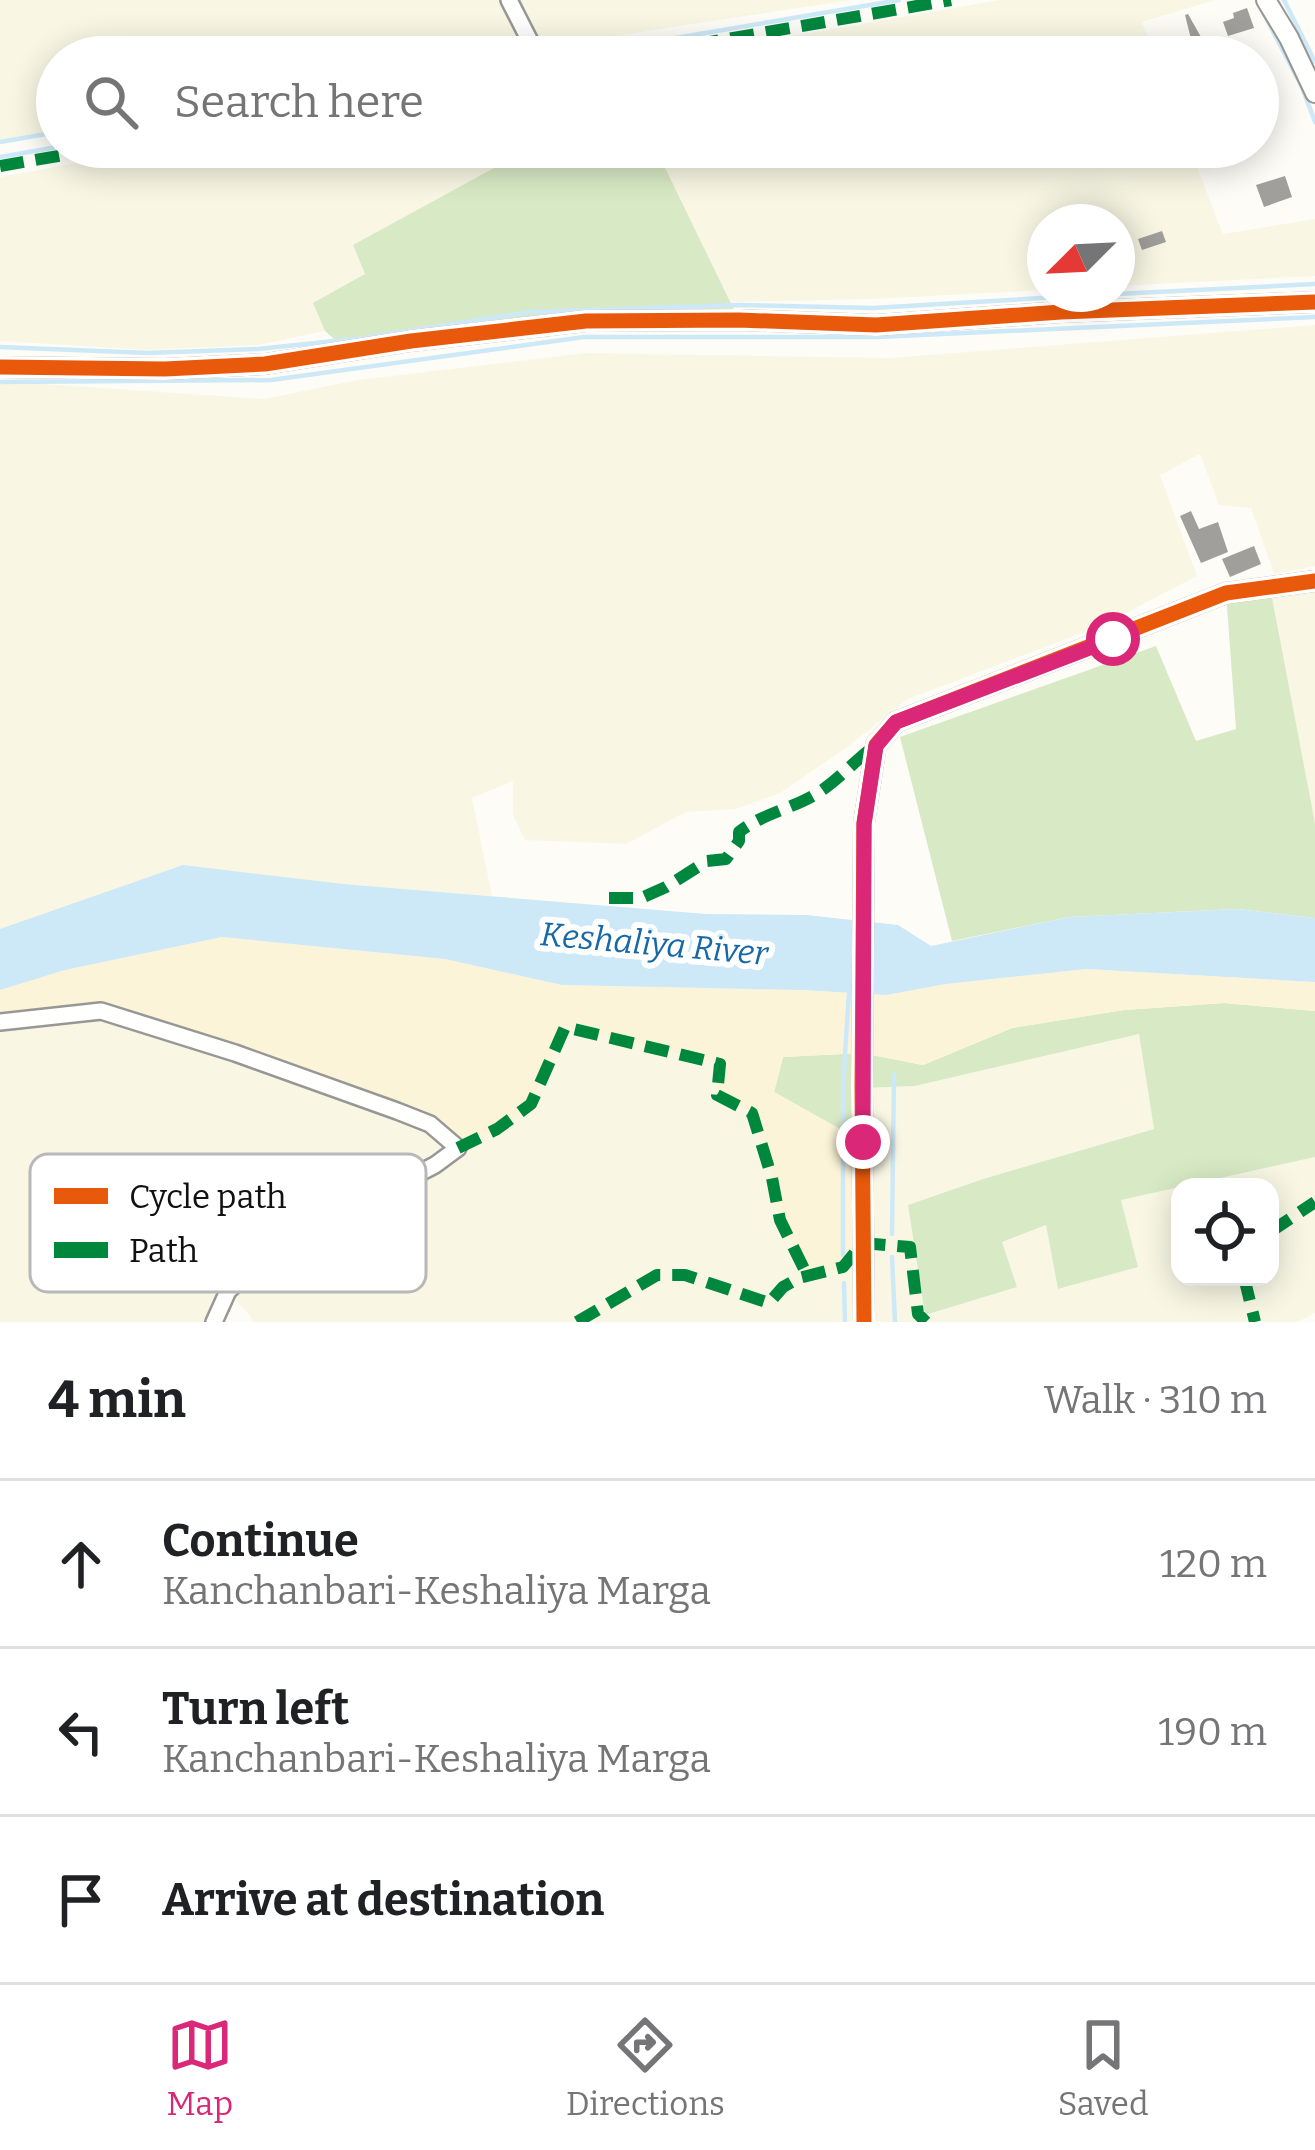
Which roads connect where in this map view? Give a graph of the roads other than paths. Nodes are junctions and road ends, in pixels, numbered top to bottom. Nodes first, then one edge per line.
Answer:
1 (509, 0) edge
2 (1266, 0) edge
3 (527, 36) edge
4 (1315, 94) edge
5 (1315, 302) edge
6 (0, 367) edge
7 (1315, 581) edge
8 (0, 1022) edge
9 (426, 1170) edge
10 (228, 1292) edge
11 (214, 1322) edge
12 (864, 1322) edge

1 - 3 street
2 - 4 street
5 - 6 street
7 - 12 street
8 - 9 street
10 - 11 street

